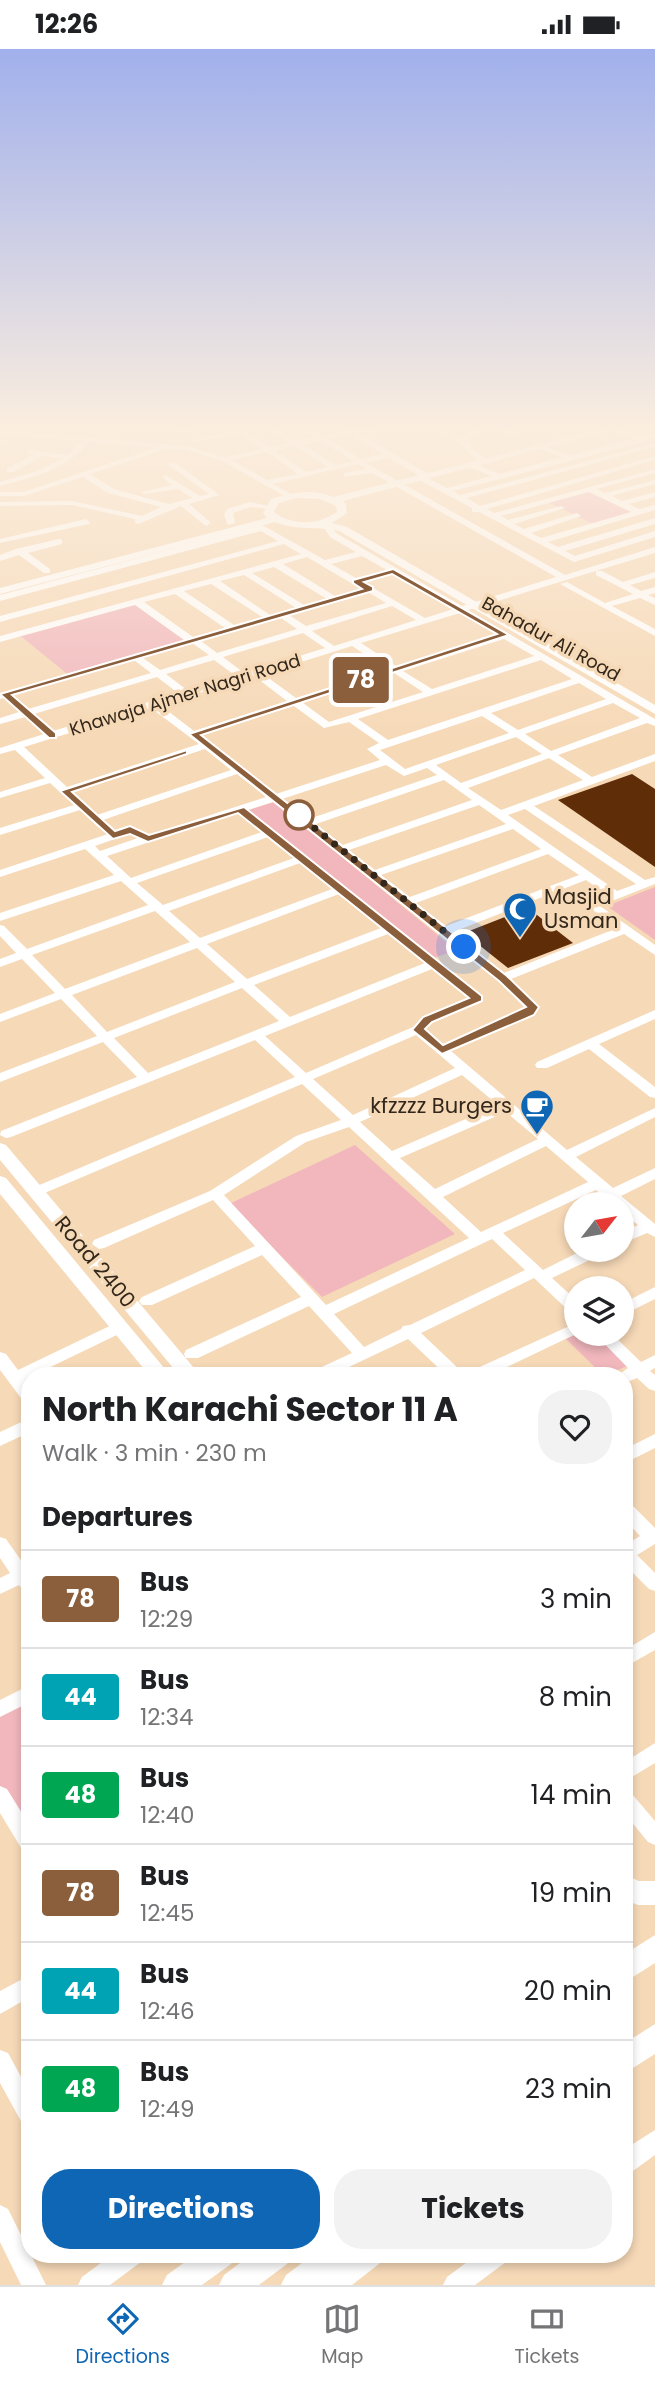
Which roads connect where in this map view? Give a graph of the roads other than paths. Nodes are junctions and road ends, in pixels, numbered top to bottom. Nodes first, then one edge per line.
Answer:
1 (42, 531) edge
2 (199, 531) edge
3 (212, 531) edge
4 (246, 531) edge
5 (270, 531) edge
6 (331, 531) edge
7 (338, 531) edge
8 (361, 531) edge
9 (478, 531) edge
10 (574, 531) edge
11 (620, 531) edge
12 (524, 532) edge
13 (611, 534) junction
14 (655, 534) edge
15 (1, 540) edge
16 (287, 541) junction
17 (541, 541) junction
18 (59, 542) dead end
19 (628, 542) junction
20 (183, 549) junction
21 (558, 550) junction
22 (362, 552) junction
23 (21, 553) junction
24 (652, 553) edge
25 (310, 554) junction
26 (0, 558) edge
27 (204, 563) junction
28 (325, 563) junction
29 (276, 564) junction
30 (47, 571) junction
31 (393, 571) junction
32 (246, 572) junction
33 (599, 573) junction
34 (655, 575) edge
35 (228, 577) junction
36 (64, 578) junction
37 (213, 581) junction
38 (356, 581) junction
39 (566, 581) junction
40 (0, 583) edge
41 (622, 585) junction
42 (370, 589) junction
43 (655, 590) edge
44 (0, 591) edge
45 (177, 591) junction
46 (639, 594) junction
47 (87, 595) junction
48 (0, 599) edge
49 (335, 600) junction
50 (137, 602) junction
51 (394, 603) junction
52 (655, 603) edge
53 (609, 604) junction
54 (471, 608) junction
55 (304, 609) junction
56 (107, 610) junction
57 (283, 615) junction
58 (0, 619) edge
59 (270, 619) junction
60 (426, 622) junction
61 (655, 627) edge
62 (233, 629) junction
63 (305, 631) junction
64 (655, 633) edge
65 (505, 635) junction
66 (0, 639) edge
67 (193, 640) junction
68 (355, 644) junction
69 (334, 650) junction
70 (136, 656) junction
71 (217, 657) junction
72 (542, 657) junction
73 (395, 669) junction
74 (159, 673) junction
75 (257, 674) junction
76 (245, 678) junction
77 (581, 679) junction
78 (431, 693) junction
79 (2, 695) edge
80 (187, 695) junction
81 (655, 697) edge
82 (615, 699) junction
83 (295, 702) junction
84 (154, 705) junction
85 (483, 712) junction
86 (26, 713) junction
87 (653, 718) edge
88 (351, 719) junction
89 (0, 721) edge
90 (194, 734) junction
91 (517, 734) junction
92 (52, 736) junction
93 (387, 744) junction
94 (207, 745) junction
95 (17, 746) junction
96 (0, 751) edge
97 (551, 755) junction
98 (655, 757) edge
99 (387, 761) junction
100 (429, 765) junction
101 (240, 770) junction
102 (445, 776) junction
103 (52, 779) junction
104 (591, 781) junction
105 (460, 787) junction
106 (65, 791) junction
107 (0, 795) edge
108 (276, 797) junction
109 (480, 801) junction
110 (526, 805) junction
111 (81, 806) junction
112 (240, 809) junction
113 (499, 815) junction
114 (95, 819) junction
115 (309, 823) junction
116 (513, 825) junction
117 (0, 832) edge
118 (269, 833) junction
119 (113, 836) junction
120 (148, 839) junction
121 (87, 845) junction
122 (342, 849) junction
123 (548, 850) junction
124 (99, 855) junction
125 (302, 859) junction
126 (0, 874) edge
127 (373, 874) junction
128 (587, 876) junction
129 (126, 879) junction
130 (650, 882) edge
131 (340, 890) junction
132 (616, 896) junction
133 (408, 902) junction
134 (159, 908) junction
135 (0, 917) edge
136 (0, 929) edge
137 (389, 929) junction
138 (626, 929) junction
139 (444, 931) junction
140 (199, 943) junction
141 (655, 951) edge
142 (25, 954) junction
143 (0, 963) edge
144 (434, 964) junction
145 (503, 978) junction
146 (244, 983) junction
147 (65, 993) junction
148 (655, 1014) edge
149 (0, 1018) edge
150 (286, 1021) junction
151 (418, 1030) junction
152 (256, 1034) junction
153 (106, 1036) junction
154 (590, 1043) junction
155 (442, 1050) junction
156 (542, 1065) dead end
157 (464, 1069) junction
158 (304, 1076) junction
159 (0, 1077) edge
160 (655, 1077) edge
161 (145, 1078) junction
162 (642, 1083) junction
163 (655, 1094) edge
164 (507, 1106) junction
165 (655, 1112) edge
166 (351, 1121) junction
167 (548, 1140) junction
168 (3, 1142) edge
169 (566, 1156) junction
170 (390, 1157) junction
171 (655, 1173) edge
172 (0, 1182) edge
173 (598, 1183) junction
174 (36, 1192) junction
175 (608, 1192) edge
176 (617, 1192) edge
177 (215, 1194) junction
178 (433, 1196) junction
179 (634, 1215) edge
180 (651, 1229) edge
181 (634, 1235) edge
182 (487, 1236) junction
183 (99, 1244) dead end
184 (264, 1248) junction
185 (568, 1262) edge
186 (539, 1274) junction
187 (655, 1292) edge
188 (312, 1298) junction
189 (564, 1298) edge
190 (147, 1301) dead end
191 (634, 1304) edge
192 (324, 1312) junction
193 (120, 1327) junction
194 (408, 1330) junction
195 (564, 1334) edge
196 (611, 1346) edge
197 (192, 1354) dead end
198 (362, 1354) junction
199 (0, 1358) edge
200 (655, 1361) edge
201 (38, 1367) edge
202 (153, 1367) edge
203 (183, 1367) edge
204 (335, 1367) edge
205 (446, 1367) edge
206 (494, 1367) edge
207 (627, 1367) edge
208 (633, 1372) edge
209 (633, 1374) edge
210 (21, 1375) edge
211 (15, 1378) junction
212 (655, 1385) edge
213 (21, 1386) edge
214 (21, 1430) edge
215 (0, 1440) edge
216 (655, 1440) edge
217 (633, 1452) edge
218 (633, 1516) edge
219 (654, 1536) edge
220 (0, 1544) edge
221 (633, 1548) edge
222 (633, 1561) edge
223 (21, 1574) edge
224 (21, 1582) edge
225 (655, 1584) edge
226 (0, 1587) edge
227 (655, 1640) edge
228 (633, 1654) edge
229 (21, 1698) edge
230 (0, 1709) edge
231 (655, 1752) edge
232 (633, 1767) edge
233 (0, 1795) edge
234 (633, 1810) edge
235 (21, 1829) edge
236 (655, 1836) edge
237 (655, 1948) edge
238 (633, 1963) edge
239 (21, 1990) edge
240 (0, 2003) edge
241 (655, 2037) edge
242 (633, 2054) edge
243 (0, 2061) edge
244 (21, 2099) edge
245 (655, 2141) edge
246 (633, 2157) edge
247 (0, 2217) edge
248 (21, 2259) edge
249 (23, 2263) edge
250 (113, 2263) edge
251 (208, 2263) edge
252 (265, 2263) edge
253 (327, 2263) edge
254 (357, 2263) edge
255 (486, 2263) edge
256 (34, 2285) edge
257 (90, 2285) edge
258 (177, 2285) edge
259 (234, 2285) edge
260 (296, 2285) edge
261 (328, 2285) edge
262 (455, 2285) edge

1 - 15 street
2 - 30 main road
3 - 36 main road
4 - 20 street
5 - 16 street
6 - 22 street
7 - 54 main road, Bahadur Ali Road
8 - 54 main road, Bahadur Ali Road
9 - 39 street
10 - 17 street
11 - 13 street
12 - 17 street
13 - 19 street
13 - 21 street
14 - 19 street
15 - 23 street
16 - 25 street
16 - 27 street
17 - 21 street
18 - 23 street
19 - 21 street
19 - 24 street
20 - 27 street
20 - 36 street
22 - 28 street
22 - 31 street
23 - 26 street
23 - 30 street
24 - 33 street, Khawaja Ajmer Nagri Road
24 - 39 street, Khawaja Ajmer Nagri Road
25 - 28 street
25 - 29 street
27 - 35 street
27 - 47 street
28 - 38 street
29 - 32 street
29 - 49 street
30 - 40 main road
31 - 38 street
31 - 54 street
32 - 35 street
32 - 55 street
33 - 39 street, Khawaja Ajmer Nagri Road
33 - 41 street
34 - 41 street
35 - 37 street
36 - 44 main road
36 - 47 street
36 - 48 street
37 - 45 street
37 - 59 street
38 - 42 street
39 - 53 street
39 - 54 street, Khawaja Ajmer Nagri Road
39 - 64 street
41 - 46 street
42 - 49 street
42 - 51 street
43 - 46 street
45 - 50 street
45 - 62 street
46 - 52 street
46 - 53 street
47 - 56 street
47 - 58 street
49 - 55 street
50 - 56 street
50 - 67 street
51 - 60 street
51 - 63 street
53 - 61 street
54 - 60 street, Khawaja Ajmer Nagri Road
54 - 65 street
54 - 81 main road, Bahadur Ali Road
54 - 87 main road, Bahadur Ali Road
55 - 57 street
56 - 66 street
57 - 59 street
57 - 63 street
59 - 62 street
60 - 68 street, Khawaja Ajmer Nagri Road
62 - 67 street
63 - 69 street
63 - 71 street
65 - 72 street
65 - 73 street
67 - 70 street
67 - 71 street
68 - 69 street, Khawaja Ajmer Nagri Road
68 - 73 street
69 - 75 street, Khawaja Ajmer Nagri Road
70 - 74 street
70 - 79 street
71 - 74 street
71 - 76 street
72 - 77 street
72 - 78 street
73 - 78 street
73 - 83 street
74 - 80 street
74 - 86 street
75 - 76 street, Khawaja Ajmer Nagri Road
75 - 83 street
76 - 80 street, Khawaja Ajmer Nagri Road
77 - 82 street
77 - 85 street
78 - 88 street
79 - 86 street
80 - 84 street, Khawaja Ajmer Nagri Road
82 - 87 street
82 - 91 street
83 - 88 street
83 - 90 street
84 - 90 street
84 - 92 street, Khawaja Ajmer Nagri Road
85 - 91 street
85 - 93 street
86 - 89 street
86 - 92 street
87 - 97 street
88 - 93 street
90 - 94 street
91 - 97 street
91 - 100 street
92 - 95 street, Khawaja Ajmer Nagri Road
93 - 99 street
94 - 101 street
94 - 106 street
95 - 96 street, Khawaja Ajmer Nagri Road
95 - 103 street
97 - 104 street
97 - 105 street
98 - 104 street
99 - 100 street
99 - 108 street
100 - 102 street
101 - 108 street
101 - 114 street
102 - 105 street
102 - 115 street
103 - 106 street
103 - 107 street
104 - 110 street
105 - 109 street
106 - 111 street
108 - 112 street
108 - 115 street
109 - 113 street
109 - 122 street
110 - 113 street
110 - 130 street
111 - 114 street
111 - 117 street
112 - 118 street
112 - 120 street
113 - 116 street
114 - 119 street
115 - 122 street
116 - 123 street
116 - 127 street
118 - 125 street
118 - 129 street
119 - 120 street
119 - 121 street
120 - 124 street
121 - 124 street
121 - 126 street
122 - 127 street
123 - 128 street
123 - 133 street
124 - 129 street
125 - 131 street
125 - 134 street
127 - 133 street
128 - 132 street
128 - 139 street
129 - 134 street
129 - 135 street
130 - 132 street
131 - 137 street
131 - 140 street
132 - 138 street
133 - 139 street
134 - 140 street
134 - 142 street
136 - 142 street
137 - 144 street
137 - 146 street
138 - 141 street
138 - 145 street
139 - 145 street
140 - 146 street
140 - 147 street
142 - 143 street
142 - 147 street
144 - 150 street
144 - 151 street
145 - 155 street
146 - 150 street
146 - 153 street
147 - 149 street
147 - 153 street
148 - 154 street
150 - 152 street
151 - 155 street
151 - 158 street
152 - 158 street
152 - 161 street
153 - 159 street
153 - 161 street
154 - 156 street
154 - 162 street
155 - 157 street
157 - 164 street
157 - 166 street
158 - 166 street
158 - 174 street
160 - 162 street
161 - 168 street
162 - 163 street
164 - 167 street
164 - 170 street
165 - 169 street
166 - 170 street
166 - 177 street
167 - 169 street
167 - 178 street
168 - 174 main road, Road 2400
169 - 173 street
170 - 178 street
171 - 176 street
172 - 193 main road, Road 2400
173 - 175 street
173 - 182 street
174 - 203 main road, Road 2400
177 - 183 street
177 - 184 street
178 - 182 street
179 - 180 street
180 - 181 street
182 - 186 street
182 - 192 street
184 - 188 street
184 - 190 street
185 - 186 street
186 - 189 street
186 - 194 street
187 - 191 street
188 - 192 street
188 - 197 street
192 - 198 street
193 - 201 street
193 - 202 main road, Road 2400
194 - 198 street
194 - 205 street
195 - 206 street
196 - 207 street
198 - 204 street
199 - 211 street
200 - 208 street
209 - 212 street
210 - 211 street
211 - 213 street
214 - 215 street
216 - 217 street
218 - 219 street
219 - 221 street
220 - 223 street
222 - 225 street
224 - 226 street
227 - 228 street
229 - 230 street
231 - 232 street
233 - 235 street
234 - 236 street
237 - 238 main road
239 - 240 street
241 - 242 main road
243 - 244 street
245 - 246 street
247 - 248 street
249 - 256 street
250 - 257 street
251 - 258 main road
252 - 259 main road
253 - 260 main road
254 - 261 main road
255 - 262 street

